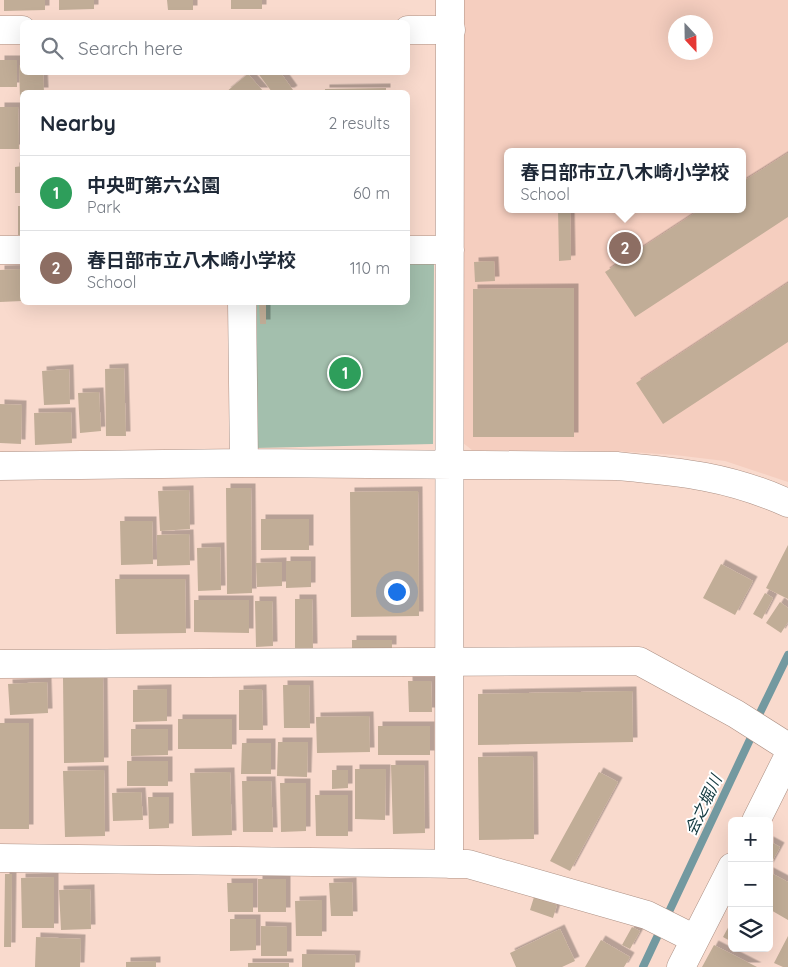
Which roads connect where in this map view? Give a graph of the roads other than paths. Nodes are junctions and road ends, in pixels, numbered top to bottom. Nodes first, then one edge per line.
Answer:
1 (450, 0) edge
2 (0, 30) edge
3 (20, 30) edge
4 (410, 30) edge
5 (451, 30) junction
6 (0, 250) edge
7 (20, 250) edge
8 (410, 250) edge
9 (450, 250) junction
10 (242, 305) edge
11 (244, 463) junction
12 (450, 465) junction
13 (0, 466) edge
14 (788, 502) edge
15 (450, 660) junction
16 (0, 664) edge
17 (784, 748) edge
18 (758, 817) edge
19 (0, 858) edge
20 (449, 864) junction
21 (728, 873) edge
22 (689, 936) junction
23 (681, 967) edge

1 - 5 street
2 - 3 street
4 - 5 street
5 - 9 street
6 - 7 street
8 - 9 street
9 - 12 street
10 - 11 street
11 - 12 street
11 - 13 street
12 - 14 street
12 - 15 street
15 - 16 street
15 - 17 street
15 - 20 street
17 - 18 street
19 - 20 street
20 - 22 street
21 - 22 street
22 - 23 street

